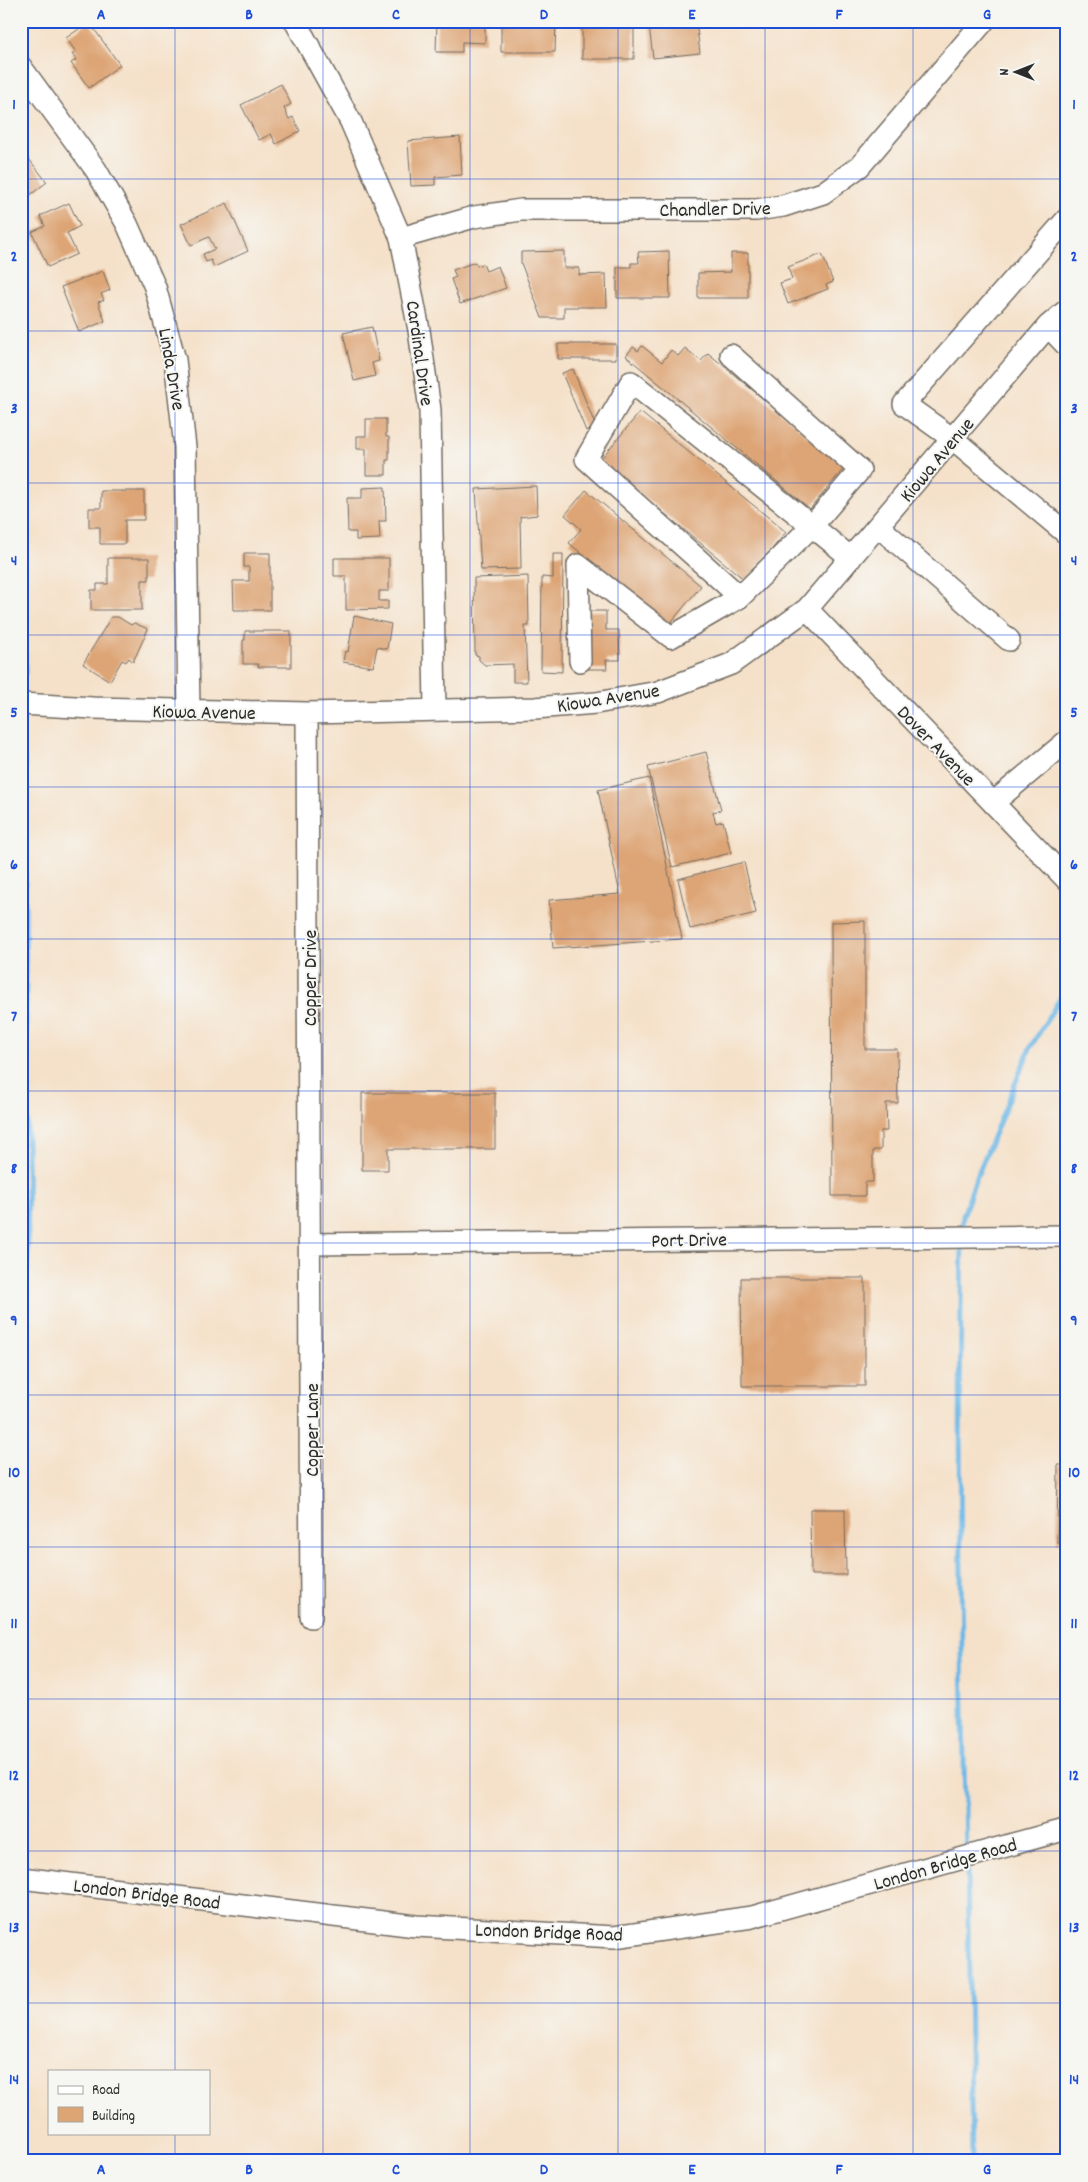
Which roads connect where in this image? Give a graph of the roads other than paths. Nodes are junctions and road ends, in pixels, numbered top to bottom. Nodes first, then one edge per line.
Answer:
1 (295, 21) edge
2 (984, 21) edge
3 (21, 67) edge
4 (1067, 219) edge
5 (401, 238) junction
6 (1067, 310) edge
7 (1048, 326) junction
8 (1067, 346) edge
9 (731, 355) dead end
10 (953, 439) junction
11 (812, 526) junction
12 (878, 526) junction
13 (1067, 534) edge
14 (851, 558) junction
15 (740, 597) junction
16 (807, 610) junction
17 (1009, 640) dead end
18 (580, 661) dead end
19 (21, 704) edge
20 (435, 710) junction
21 (189, 711) junction
22 (307, 713) junction
23 (1067, 741) edge
24 (993, 803) junction
25 (1067, 880) edge
26 (1067, 1236) edge
27 (310, 1244) junction
28 (311, 1617) dead end
29 (1067, 1829) edge
30 (21, 1878) edge

1 - 5 street, Cardinal Drive
2 - 5 street, Chandler Drive
3 - 21 street, Linda Drive
4 - 10 street
5 - 20 street, Cardinal Drive
6 - 7 street, Kiowa Avenue
7 - 8 street
7 - 10 street, Kiowa Avenue
9 - 11 street
10 - 12 street, Kiowa Avenue
10 - 13 street
11 - 14 street
11 - 15 street
11 - 15 street
12 - 14 street, Kiowa Avenue
12 - 17 street
14 - 16 street, Kiowa Avenue
15 - 18 street
16 - 20 street, Kiowa Avenue
16 - 24 street, Dover Avenue
19 - 21 street, Kiowa Avenue
20 - 22 street, Kiowa Avenue
21 - 22 street, Kiowa Avenue
22 - 27 street, Copper Drive
23 - 24 street
24 - 25 street, Dover Avenue
26 - 27 street, Port Drive
27 - 28 street, Copper Lane
29 - 30 street, London Bridge Road

